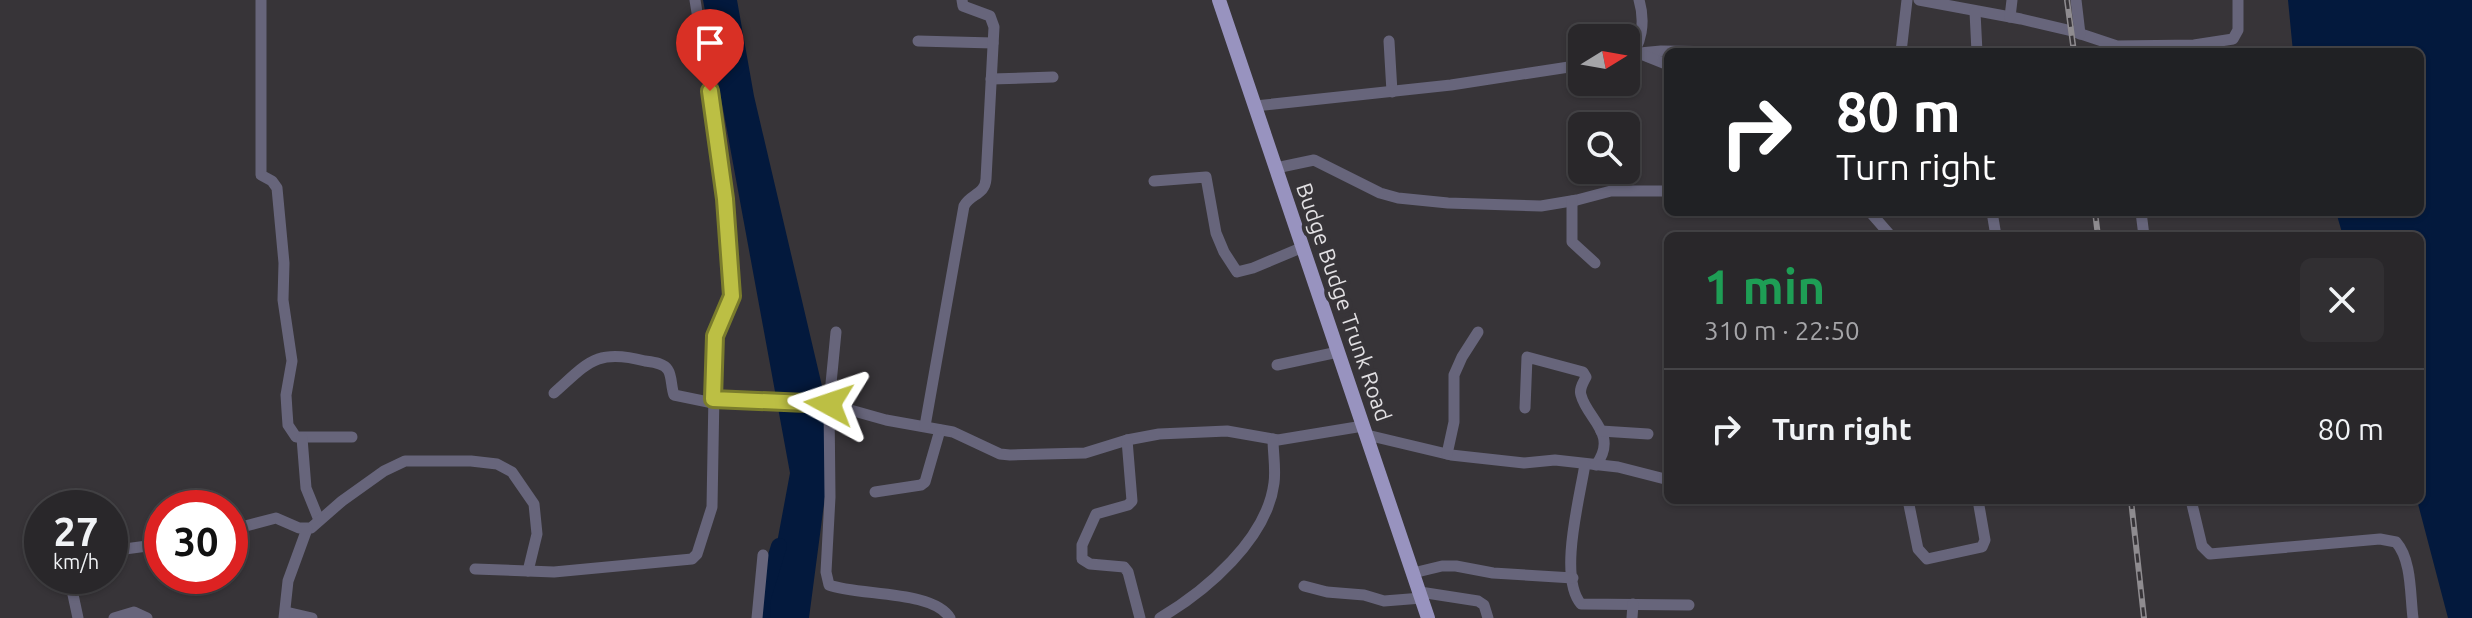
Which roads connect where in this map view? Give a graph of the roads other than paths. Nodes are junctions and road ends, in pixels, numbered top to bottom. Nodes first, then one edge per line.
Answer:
1 (261, 0) edge
2 (695, 0) edge
3 (962, 0) edge
4 (1219, 0) edge
5 (1639, 0) edge
6 (1907, 0) edge
7 (1919, 0) edge
8 (2012, 0) edge
9 (2076, 0) edge
10 (2238, 0) edge
11 (1975, 12) junction
12 (2010, 17) junction
13 (1640, 28) edge
14 (2080, 34) junction
15 (918, 41) dead end
16 (1389, 41) dead end
17 (993, 43) junction
18 (1901, 48) edge
19 (1977, 48) edge
20 (2111, 48) edge
21 (1664, 51) edge
22 (1640, 54) edge
23 (1640, 57) edge
24 (1664, 64) edge
25 (1568, 67) edge
26 (1053, 77) dead end
27 (991, 79) junction
28 (1392, 92) junction
29 (1255, 106) junction
30 (1276, 168) junction
31 (1154, 181) dead end
32 (1664, 191) edge
33 (1572, 201) junction
34 (1874, 216) edge
35 (1888, 232) edge
36 (1303, 247) junction
37 (1595, 263) dead end
38 (836, 332) dead end
39 (1478, 332) dead end
40 (1338, 352) junction
41 (1277, 365) dead end
42 (554, 393) dead end
43 (713, 401) junction
44 (826, 404) junction
45 (1525, 408) dead end
46 (925, 426) junction
47 (940, 430) junction
48 (1365, 430) junction
49 (1601, 431) junction
50 (1648, 434) dead end
51 (352, 437) dead end
52 (302, 438) junction
53 (1273, 439) junction
54 (1127, 440) junction
55 (1447, 454) junction
56 (1591, 465) junction
57 (1664, 479) edge
58 (875, 492) dead end
59 (1909, 504) edge
60 (1979, 504) edge
61 (2192, 504) edge
62 (319, 520) junction
63 (248, 525) edge
64 (307, 529) junction
65 (763, 555) dead end
66 (475, 569) dead end
67 (528, 571) junction
68 (1413, 573) junction
69 (1573, 578) junction
70 (1304, 586) dead end
71 (73, 594) edge
72 (1421, 595) junction
73 (1633, 604) junction
74 (1689, 605) dead end
75 (285, 615) edge
76 (78, 618) edge
77 (114, 618) edge
78 (147, 618) edge
79 (312, 618) edge
80 (757, 618) edge
81 (950, 618) edge
82 (1140, 618) edge
83 (1160, 618) edge
84 (1428, 618) edge
85 (1488, 618) edge
86 (1632, 618) edge
87 (2413, 618) edge

1 - 52 street
2 - 43 street
3 - 17 street
4 - 29 main road, Budge Budge Trunk Road
5 - 13 street
6 - 18 street
7 - 11 street
8 - 12 street
9 - 14 street
10 - 20 street
11 - 12 street
11 - 19 street
12 - 14 street
14 - 20 street
15 - 17 street
16 - 28 street
17 - 27 street
21 - 22 street
23 - 24 street
25 - 28 street
26 - 27 street
27 - 46 street
28 - 29 street
29 - 30 main road, Budge Budge Trunk Road
30 - 33 street
30 - 36 main road, Budge Budge Trunk Road
31 - 36 street
32 - 33 street
33 - 37 street
34 - 35 street
36 - 40 main road, Budge Budge Trunk Road
38 - 44 street
39 - 55 street
40 - 41 street
40 - 48 main road, Budge Budge Trunk Road
42 - 43 street
43 - 44 street
43 - 67 street
44 - 46 street
44 - 81 street
45 - 49 street
46 - 47 street
47 - 54 street
47 - 58 street
48 - 53 street
48 - 55 street
48 - 68 main road, Budge Budge Trunk Road
49 - 50 street
49 - 56 street
51 - 52 street
52 - 62 street
53 - 54 street
53 - 83 street
54 - 82 street
55 - 56 street
56 - 57 street
56 - 69 street
59 - 60 street
61 - 87 street
62 - 64 street
62 - 67 street
63 - 64 street
64 - 75 street
65 - 80 street
66 - 67 street
68 - 69 street
68 - 72 main road, Budge Budge Trunk Road
69 - 73 street
70 - 72 street
71 - 76 street
72 - 84 main road, Budge Budge Trunk Road
72 - 85 street
73 - 74 street
73 - 86 street
75 - 79 street
77 - 78 street

